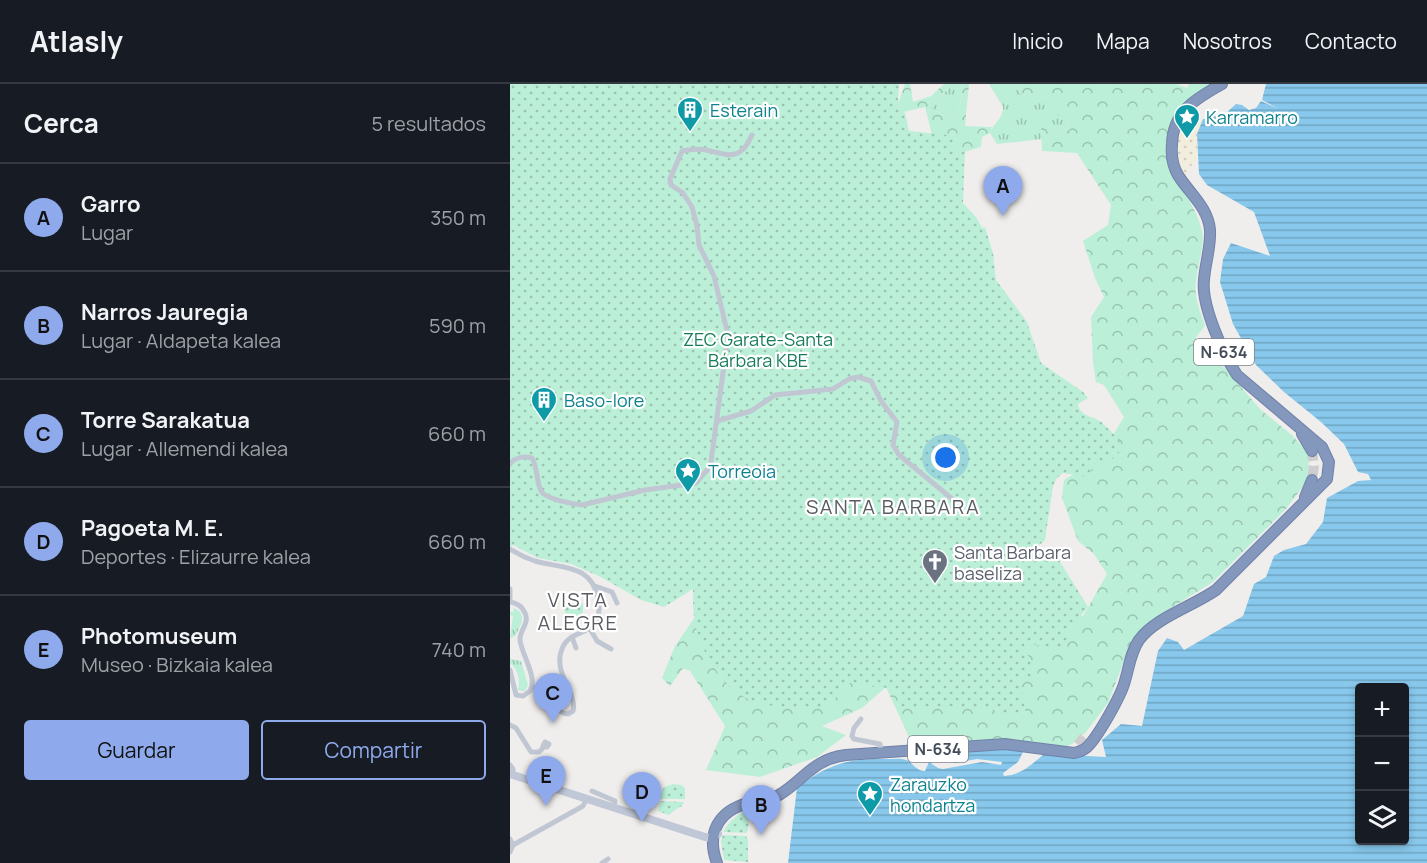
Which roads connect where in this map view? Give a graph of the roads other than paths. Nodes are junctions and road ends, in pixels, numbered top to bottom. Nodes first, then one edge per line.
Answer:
1 (1222, 84) edge
2 (752, 135) dead end
3 (717, 421) junction
4 (1299, 429) junction
5 (1312, 451) tunnel mouth
6 (510, 464) edge
7 (1312, 480) tunnel mouth
8 (956, 502) dead end
9 (1299, 507) junction
10 (510, 549) edge
11 (595, 586) junction
12 (510, 589) edge
13 (510, 601) edge
14 (617, 603) dead end
15 (590, 628) junction
16 (572, 637) junction
17 (576, 648) dead end
18 (611, 650) dead end
19 (510, 670) edge
20 (533, 687) junction
21 (1116, 701) junction
22 (861, 719) dead end
23 (510, 725) edge
24 (1088, 734) tunnel mouth
25 (1078, 745) tunnel mouth
26 (544, 747) dead end
27 (1062, 751) junction
28 (880, 753) junction
29 (510, 765) edge
30 (512, 775) edge
31 (590, 795) junction
32 (711, 833) junction
33 (511, 841) edge
34 (510, 852) edge
35 (608, 859) dead end
36 (716, 859) edge
37 (602, 863) edge

1 - 4 highway, N-634
2 - 3 street
3 - 6 street
3 - 8 street
4 - 5 highway, N-634
4 - 9 highway, N-634
7 - 9 highway, N-634
9 - 21 highway, N-634
10 - 11 street
11 - 14 street
11 - 15 street
12 - 13 street
13 - 20 street
15 - 16 street
15 - 18 street
16 - 17 street
16 - 20 street
19 - 20 street
21 - 24 highway, N-634
21 - 27 highway, N-634
22 - 28 street
23 - 26 street
25 - 27 highway, N-634
27 - 28 highway, N-634
28 - 32 highway, N-634
29 - 30 street
30 - 31 main road
31 - 32 main road
31 - 33 street
32 - 36 highway
33 - 34 street
35 - 37 street

